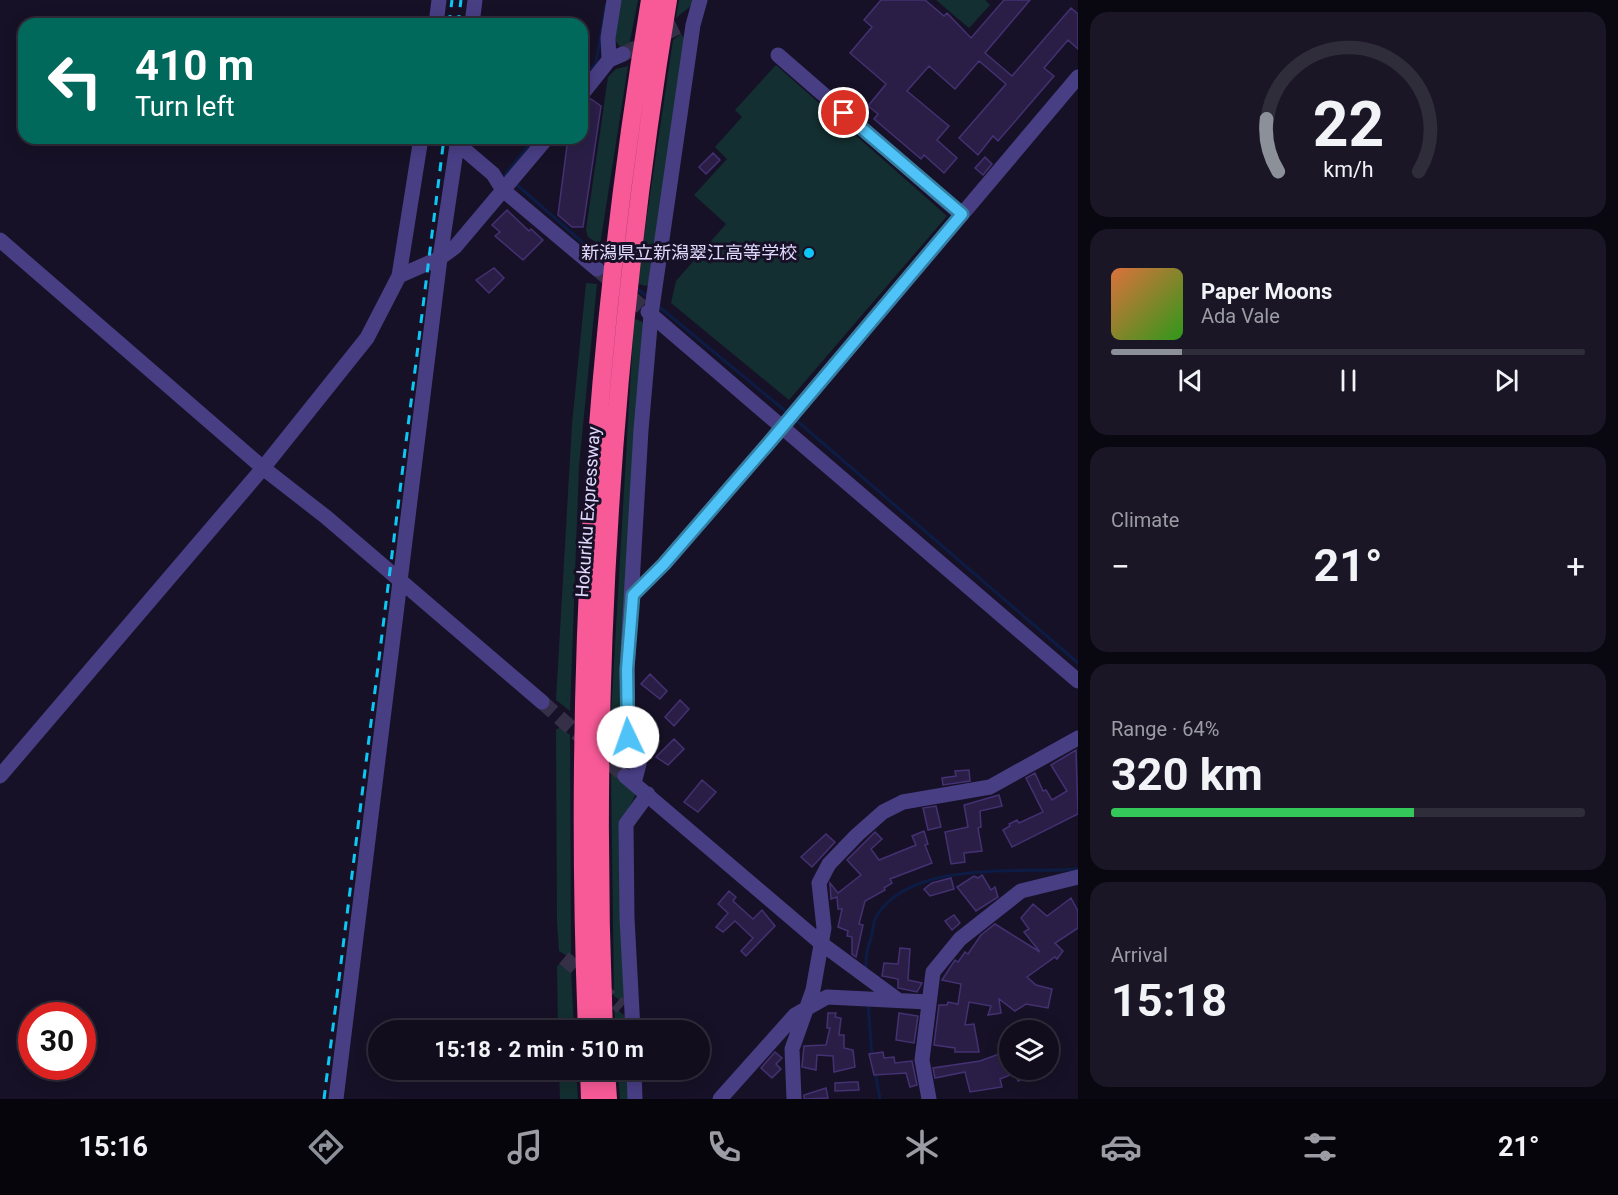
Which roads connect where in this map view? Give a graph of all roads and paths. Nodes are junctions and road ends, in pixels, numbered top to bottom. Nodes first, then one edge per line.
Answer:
1 (439, 0) edge
2 (474, 0) edge
3 (614, 0) edge
4 (650, 0) edge
5 (668, 0) edge
6 (700, 0) edge
7 (437, 18) edge
8 (472, 18) edge
9 (623, 54) tunnel mouth
10 (778, 55) dead end
11 (609, 60) junction
12 (1078, 77) edge
13 (588, 86) edge
14 (420, 144) edge
15 (454, 144) edge
16 (459, 144) edge
17 (543, 144) edge
18 (503, 190) junction
19 (962, 214) junction
20 (0, 240) edge
21 (440, 258) junction
22 (597, 269) tunnel mouth
23 (399, 276) junction
24 (647, 311) junction
25 (781, 428) junction
26 (263, 468) junction
27 (400, 582) junction
28 (633, 595) junction
29 (1078, 681) edge
30 (542, 702) tunnel mouth
31 (1078, 738) edge
32 (0, 776) edge
33 (648, 794) junction
34 (1078, 877) edge
35 (822, 944) junction
36 (898, 1000) junction
37 (928, 1002) junction
38 (807, 1010) junction
39 (587, 1020) edge
40 (604, 1020) edge
41 (632, 1020) edge
42 (589, 1080) edge
43 (607, 1080) edge
44 (634, 1080) edge
45 (336, 1099) edge
46 (590, 1099) edge
47 (608, 1099) edge
48 (635, 1099) edge
49 (720, 1099) edge
50 (794, 1099) edge
51 (929, 1099) edge

1 - 7 street
2 - 8 street
3 - 11 street
4 - 39 highway, Hokuriku Expressway
5 - 40 highway, Hokuriku Expressway
6 - 24 street
9 - 11 street
10 - 19 street
11 - 13 street
12 - 19 street
14 - 23 street
15 - 21 street
16 - 18 street
17 - 18 street
18 - 21 street
18 - 22 street
19 - 25 street
20 - 26 street
21 - 23 street
21 - 27 street
23 - 26 street
24 - 25 street
24 - 28 street
25 - 28 street
25 - 29 street
26 - 27 street
26 - 32 street
27 - 30 street
27 - 45 street
28 - 33 street
31 - 35 street
33 - 35 street
33 - 41 street
34 - 37 street
35 - 36 street
35 - 38 street
36 - 37 street
36 - 38 street
37 - 51 street
38 - 49 street
38 - 50 street
42 - 46 highway
43 - 47 highway
44 - 48 street

